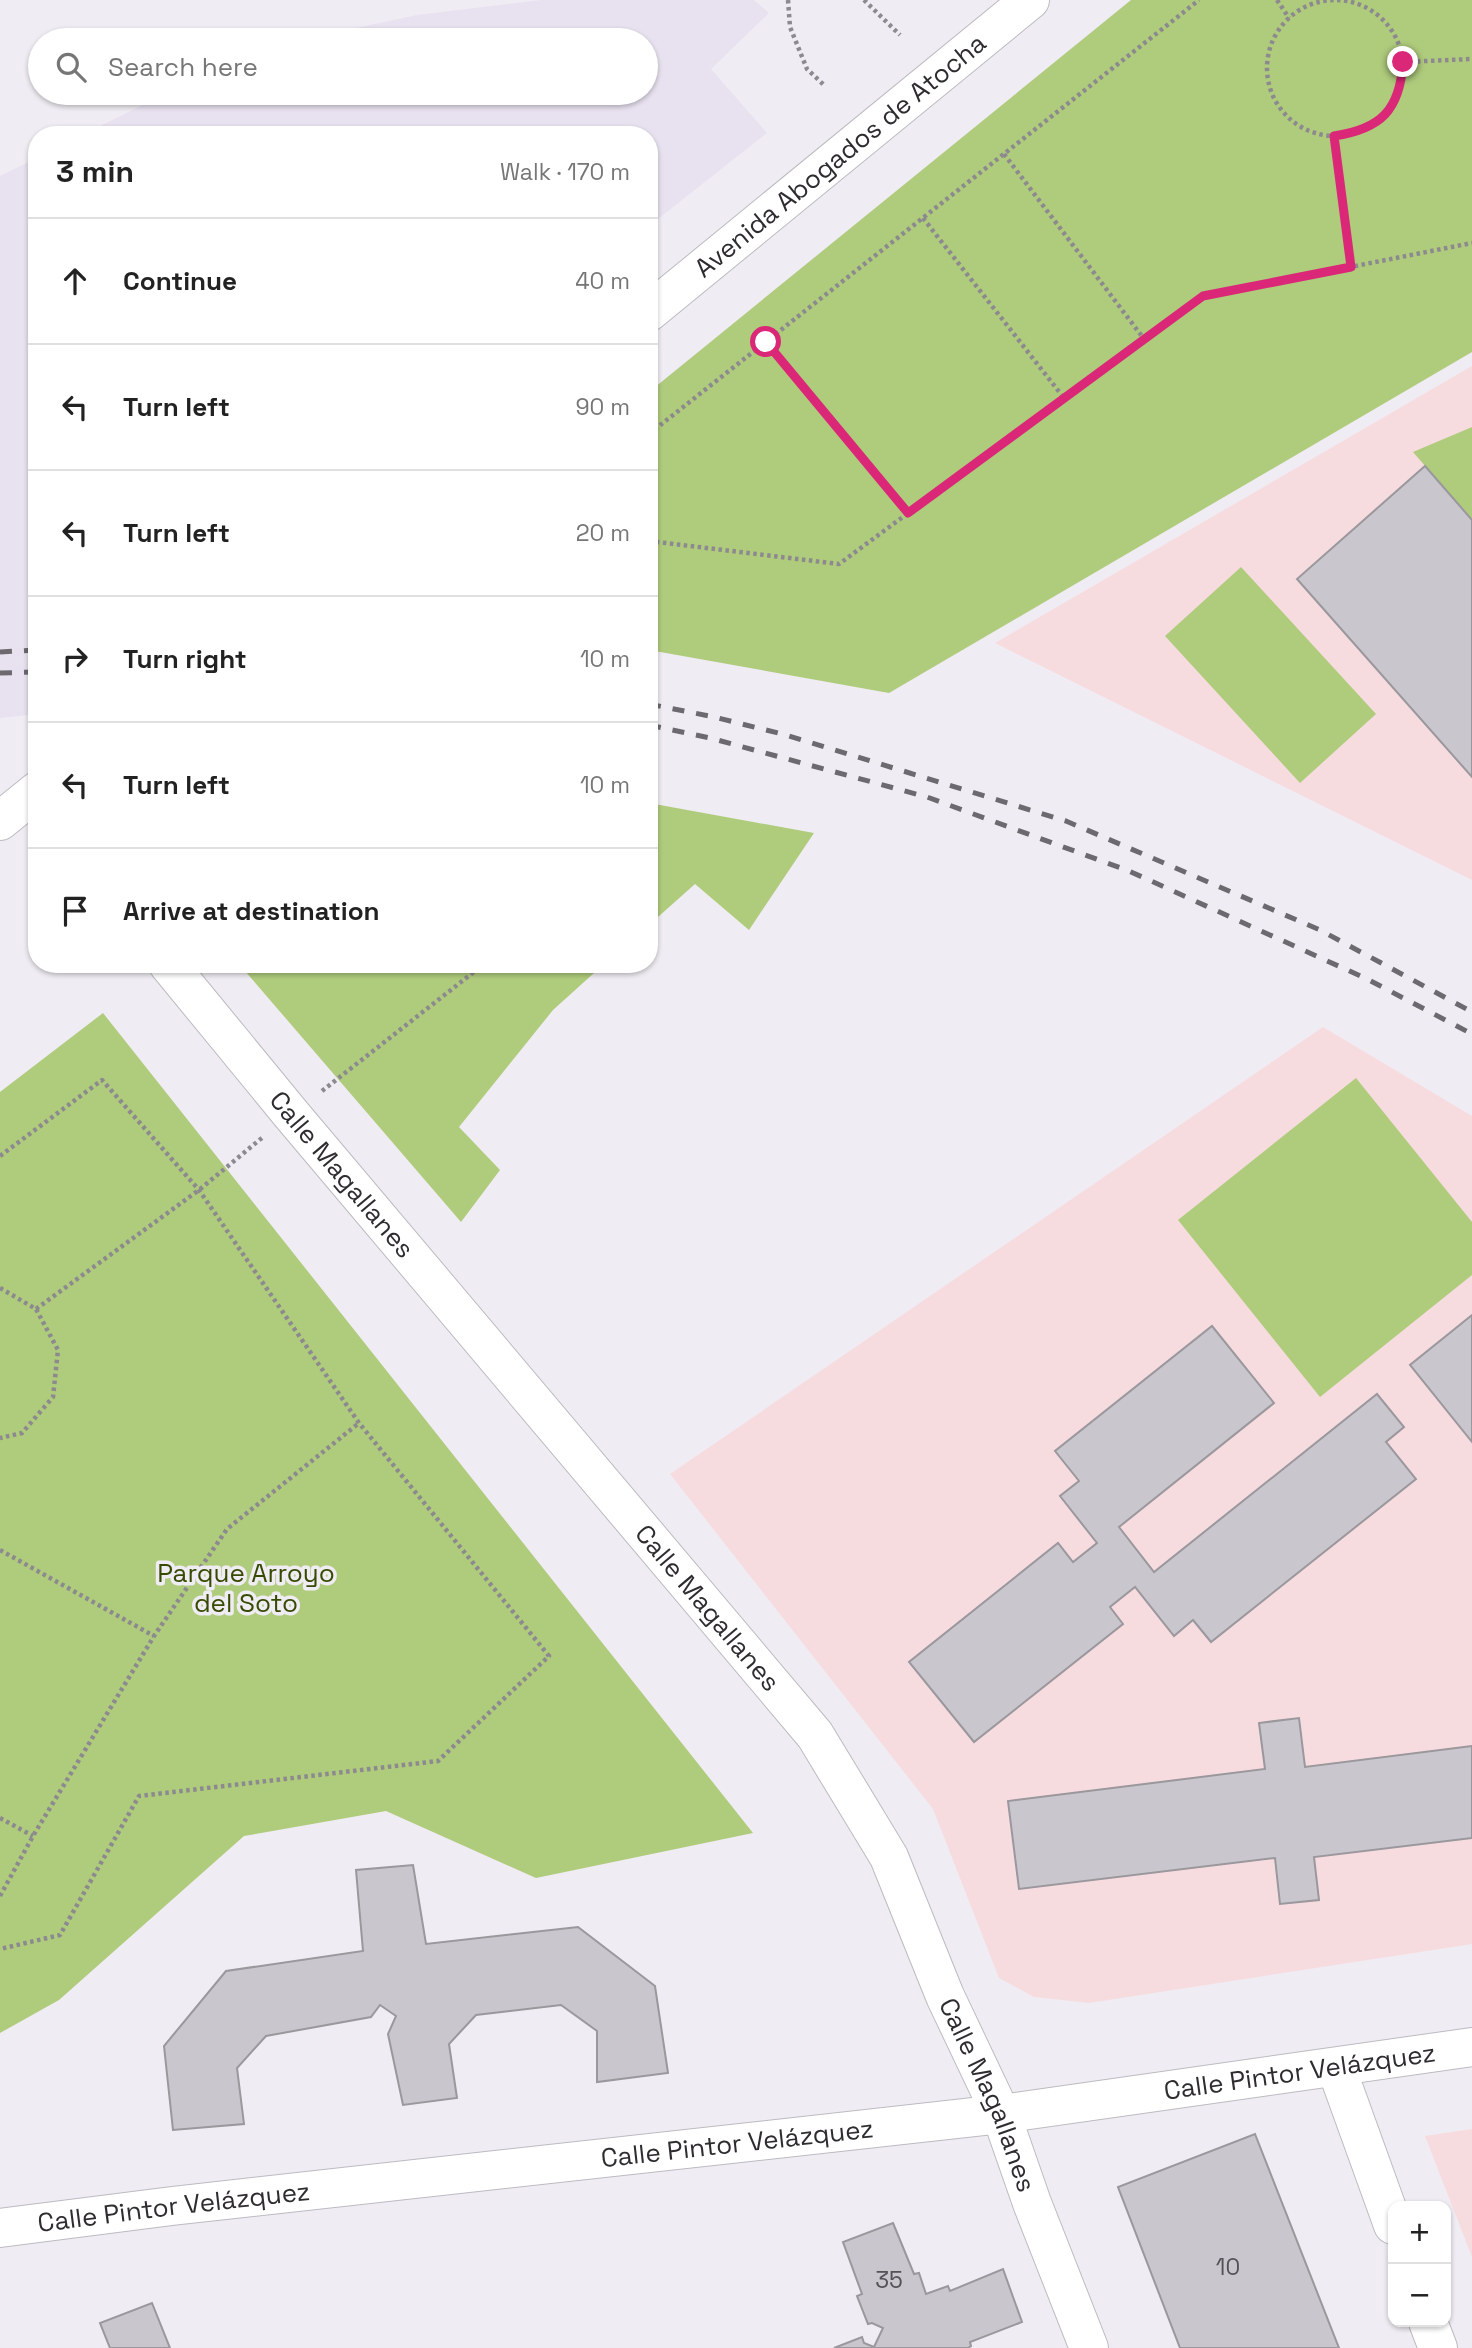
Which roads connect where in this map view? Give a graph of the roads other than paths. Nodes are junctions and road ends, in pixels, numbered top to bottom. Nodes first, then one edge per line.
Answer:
1 (1030, 0) edge
2 (658, 305) edge
3 (174, 973) edge
4 (1472, 2047) edge
5 (1336, 2067) junction
6 (1001, 2114) junction
7 (1388, 2211) edge
8 (0, 2228) edge
9 (1430, 2327) edge
10 (1090, 2348) edge
11 (1438, 2348) edge

1 - 2 street, Avenida Abogados de Atocha
3 - 6 street, Calle Magallanes
4 - 5 street, Calle Pintor Velázquez
5 - 6 street, Calle Pintor Velázquez
5 - 7 street
6 - 8 street, Calle Pintor Velázquez
6 - 10 street, Calle Magallanes
9 - 11 street

